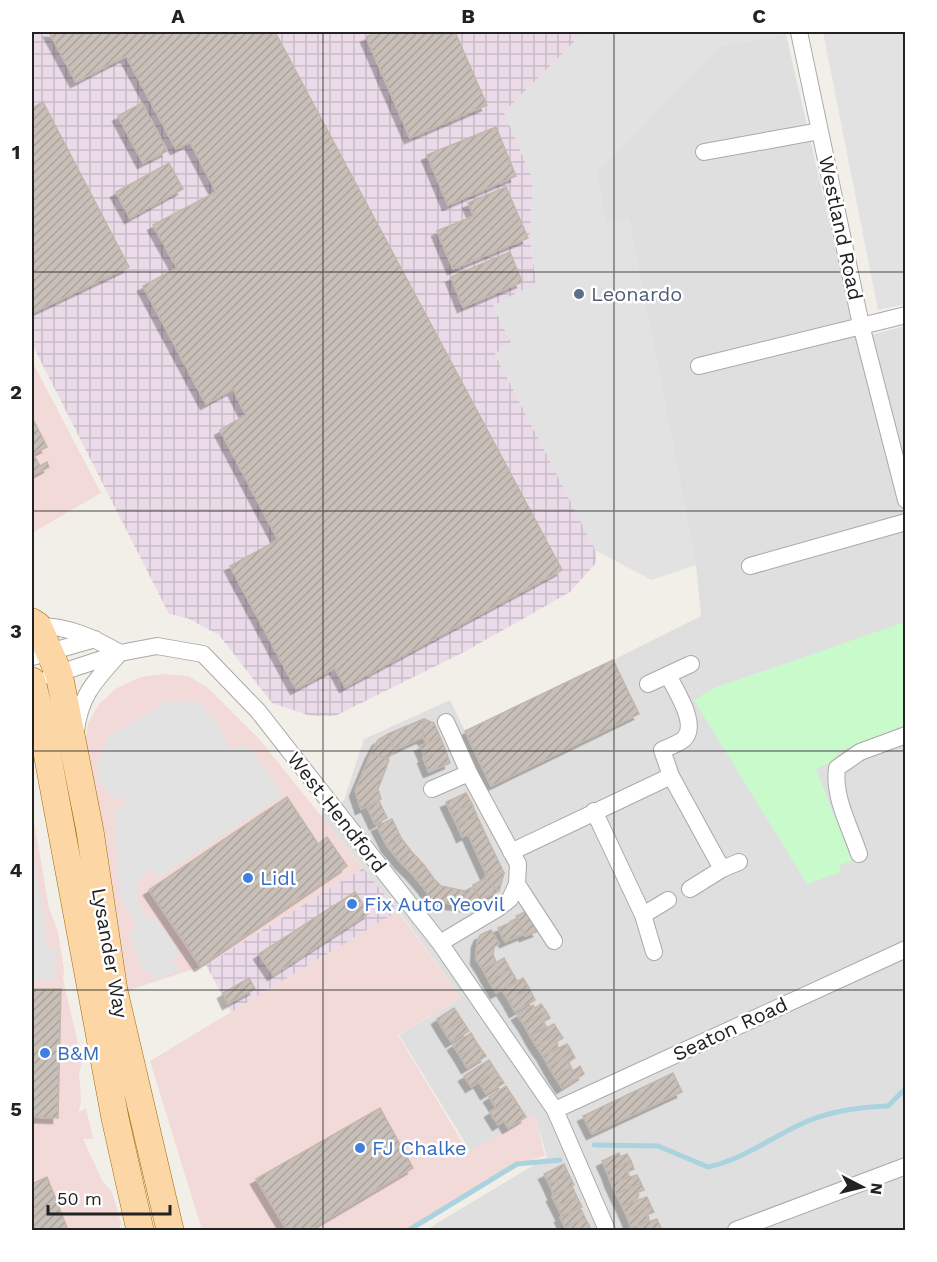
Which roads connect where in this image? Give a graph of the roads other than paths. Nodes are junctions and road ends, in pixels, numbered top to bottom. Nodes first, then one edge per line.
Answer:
1 (799, 32) edge
2 (820, 131) junction
3 (704, 152) dead end
4 (906, 315) edge
5 (861, 325) junction
6 (699, 366) dead end
7 (906, 500) edge
8 (906, 522) edge
9 (750, 566) dead end
10 (35, 624) edge
11 (95, 639) junction
12 (120, 653) junction
13 (47, 661) edge
14 (691, 664) dead end
15 (668, 675) junction
16 (32, 681) edge
17 (648, 684) dead end
18 (446, 722) dead end
19 (906, 735) edge
20 (74, 753) junction
21 (469, 773) junction
22 (671, 776) junction
23 (432, 789) dead end
24 (594, 811) junction
25 (511, 852) junction
26 (859, 854) dead end
27 (740, 862) dead end
28 (722, 869) junction
29 (517, 884) junction
30 (690, 889) dead end
31 (668, 900) dead end
32 (642, 915) junction
33 (554, 941) dead end
34 (440, 943) junction
35 (906, 949) edge
36 (654, 952) dead end
37 (555, 1110) junction
38 (906, 1166) edge
39 (140, 1230) edge
40 (170, 1230) edge
41 (608, 1230) edge
42 (736, 1230) edge

1 - 2 street, Westland Road
2 - 3 street, Westland Road
2 - 5 street, Westland Road
4 - 5 street
5 - 6 street, Westland Road
5 - 7 street, Westland Road
8 - 9 street
10 - 11 street
10 - 13 main road, Lysander Way
11 - 12 street
11 - 13 street
12 - 13 street, West Hendford
12 - 20 street
12 - 34 street, West Hendford
13 - 16 street
13 - 20 main road, Lysander Way
14 - 15 street
15 - 17 street
15 - 22 street
16 - 39 main road, Lysander Way
18 - 21 street
19 - 26 street
20 - 40 main road, Lysander Way
21 - 23 street
21 - 25 street
22 - 24 street
22 - 28 street
24 - 25 street
24 - 32 street
25 - 29 street
27 - 28 street
28 - 30 street
29 - 33 street
29 - 34 street
31 - 32 street
32 - 36 street
34 - 37 street, West Hendford
35 - 37 street, Seaton Road
37 - 41 street, West Hendford
38 - 42 street

